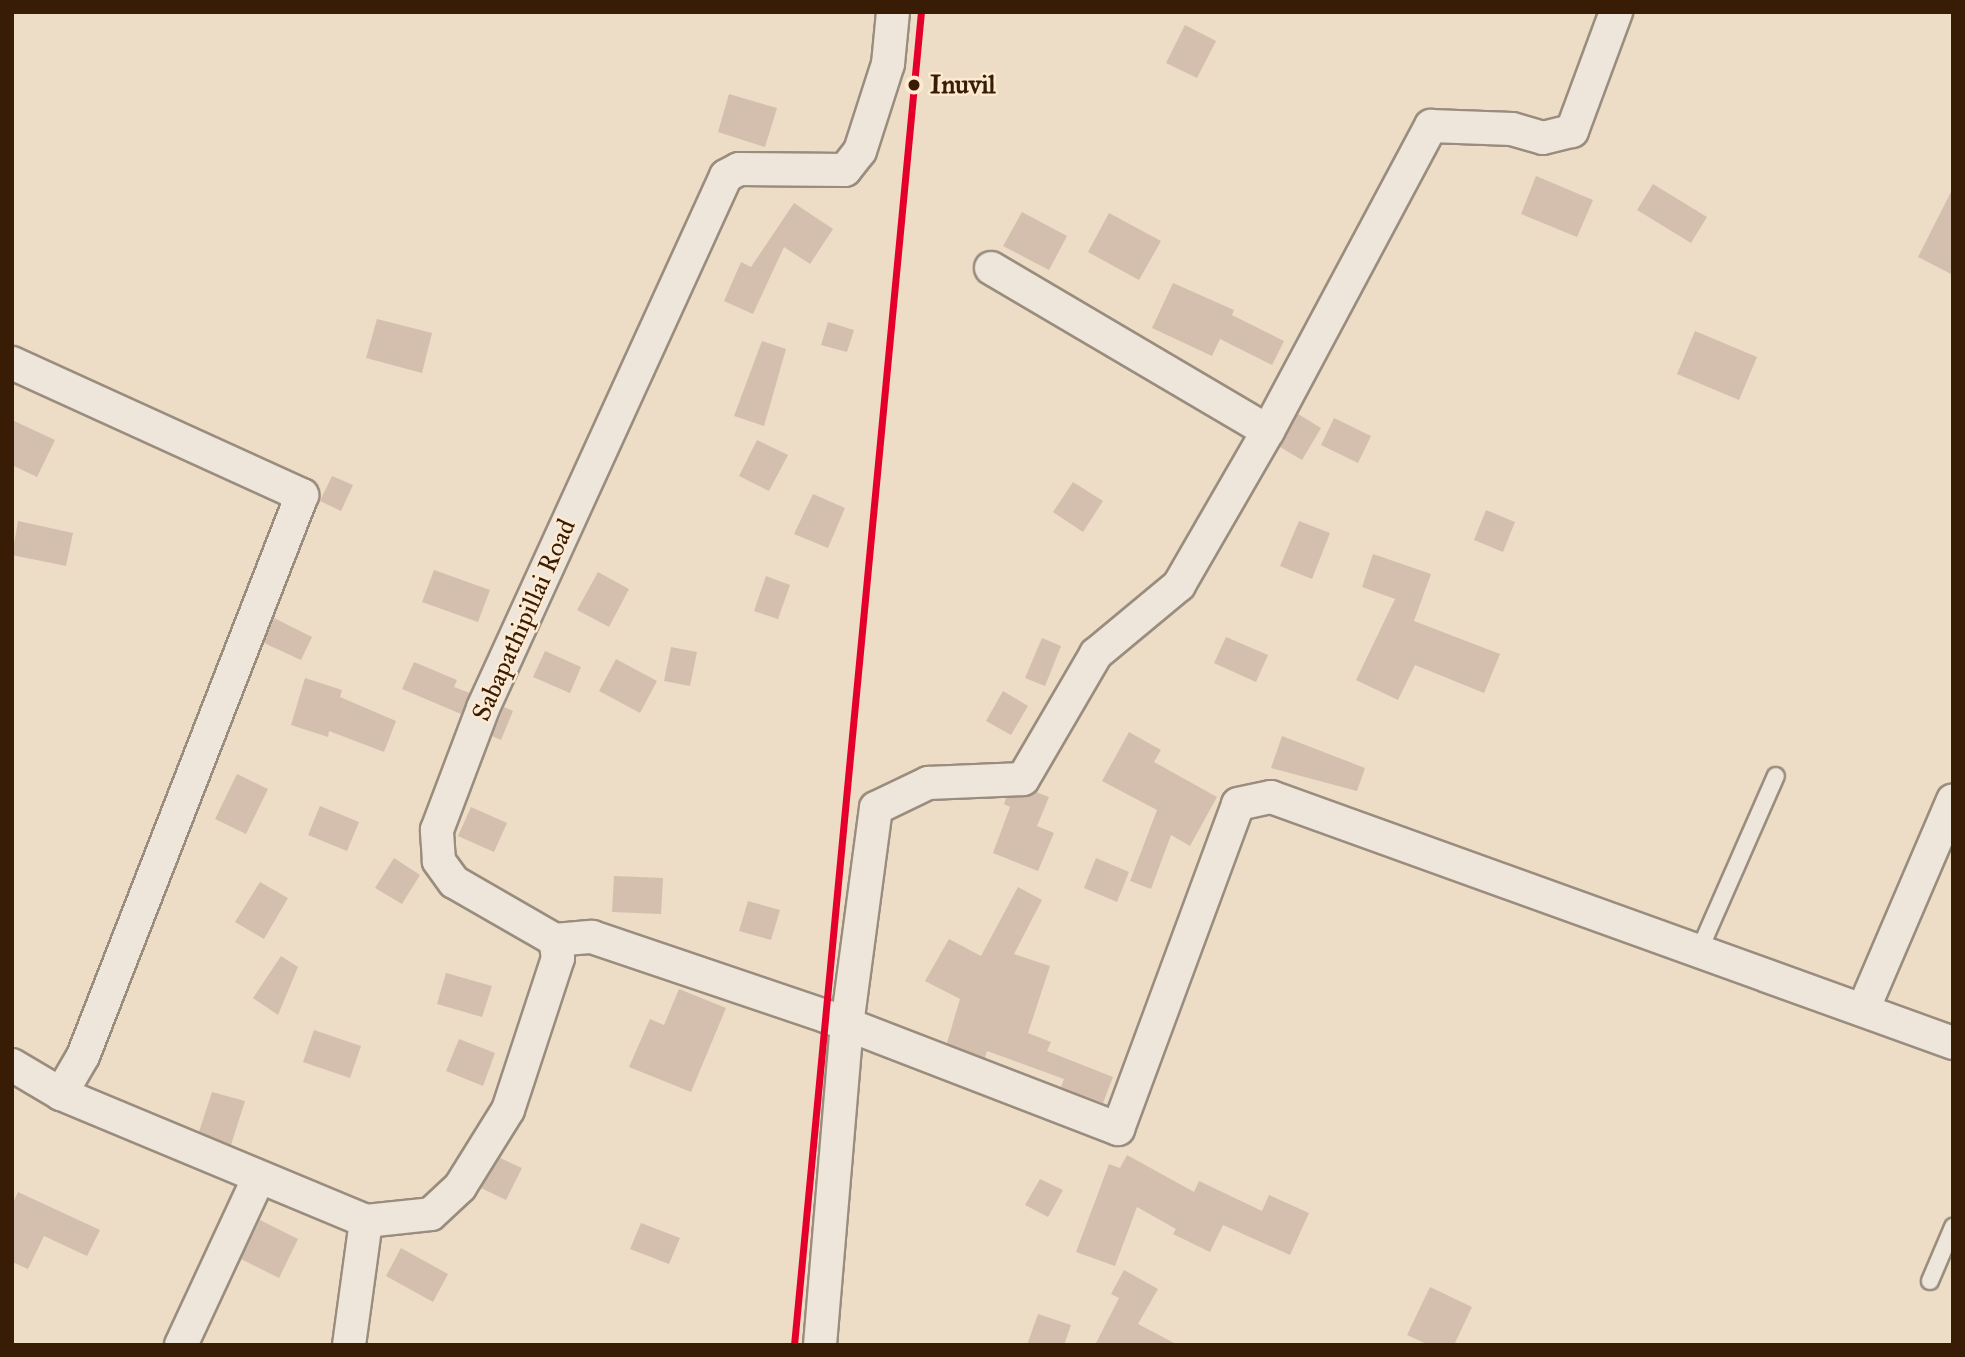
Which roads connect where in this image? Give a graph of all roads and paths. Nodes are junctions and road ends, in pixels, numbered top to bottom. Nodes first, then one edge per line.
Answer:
1 (893, 12) edge
2 (1616, 12) edge
3 (991, 268) dead end
4 (12, 363) edge
5 (1268, 431) junction
6 (1776, 776) dead end
7 (1953, 800) edge
8 (555, 940) junction
9 (1699, 951) junction
10 (1863, 1010) junction
11 (848, 1024) junction
12 (1953, 1043) edge
13 (12, 1065) edge
14 (61, 1094) junction
15 (259, 1177) junction
16 (366, 1221) junction
17 (1953, 1227) edge
18 (1930, 1281) dead end
19 (181, 1345) edge
20 (349, 1345) edge
21 (820, 1345) edge

1 - 8 street, Sabapathipillai Road
2 - 5 street
3 - 5 street
4 - 14 street
5 - 11 street
6 - 9 lane
7 - 10 street
8 - 11 street
8 - 16 street
9 - 10 street
9 - 11 street
10 - 12 street
11 - 21 street
13 - 14 street
14 - 15 street
15 - 16 street
15 - 19 street
16 - 20 street
17 - 18 lane

